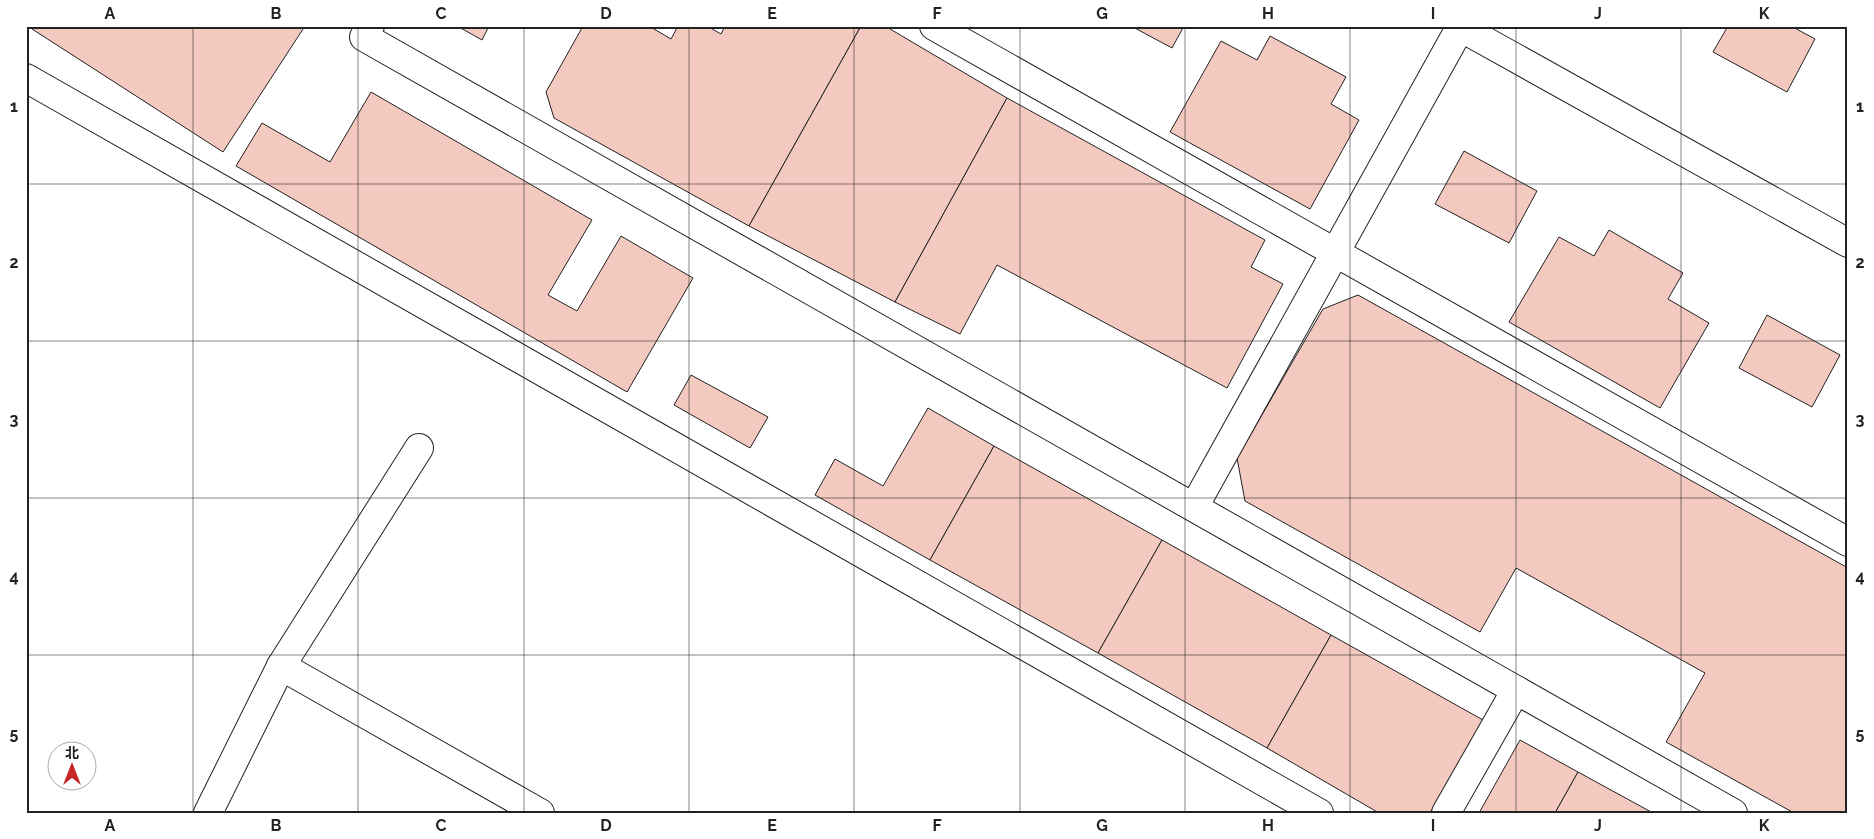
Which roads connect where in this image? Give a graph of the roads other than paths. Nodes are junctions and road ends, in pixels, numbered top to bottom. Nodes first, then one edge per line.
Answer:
1 (370, 26) edge
2 (934, 26) edge
3 (1460, 27) edge
4 (26, 78) edge
5 (1848, 244) edge
6 (1335, 253) junction
7 (419, 448) dead end
8 (1194, 507) junction
9 (1848, 542) edge
10 (281, 666) junction
11 (1516, 690) junction
12 (208, 813) edge
13 (540, 813) edge
14 (1319, 813) edge
15 (1446, 813) edge
16 (1733, 813) edge

1 - 8 street
2 - 6 street
3 - 5 street
3 - 6 street
4 - 14 street
6 - 8 street
6 - 9 street
7 - 10 street
8 - 11 street
10 - 12 street
10 - 13 street
11 - 15 street
11 - 16 street

